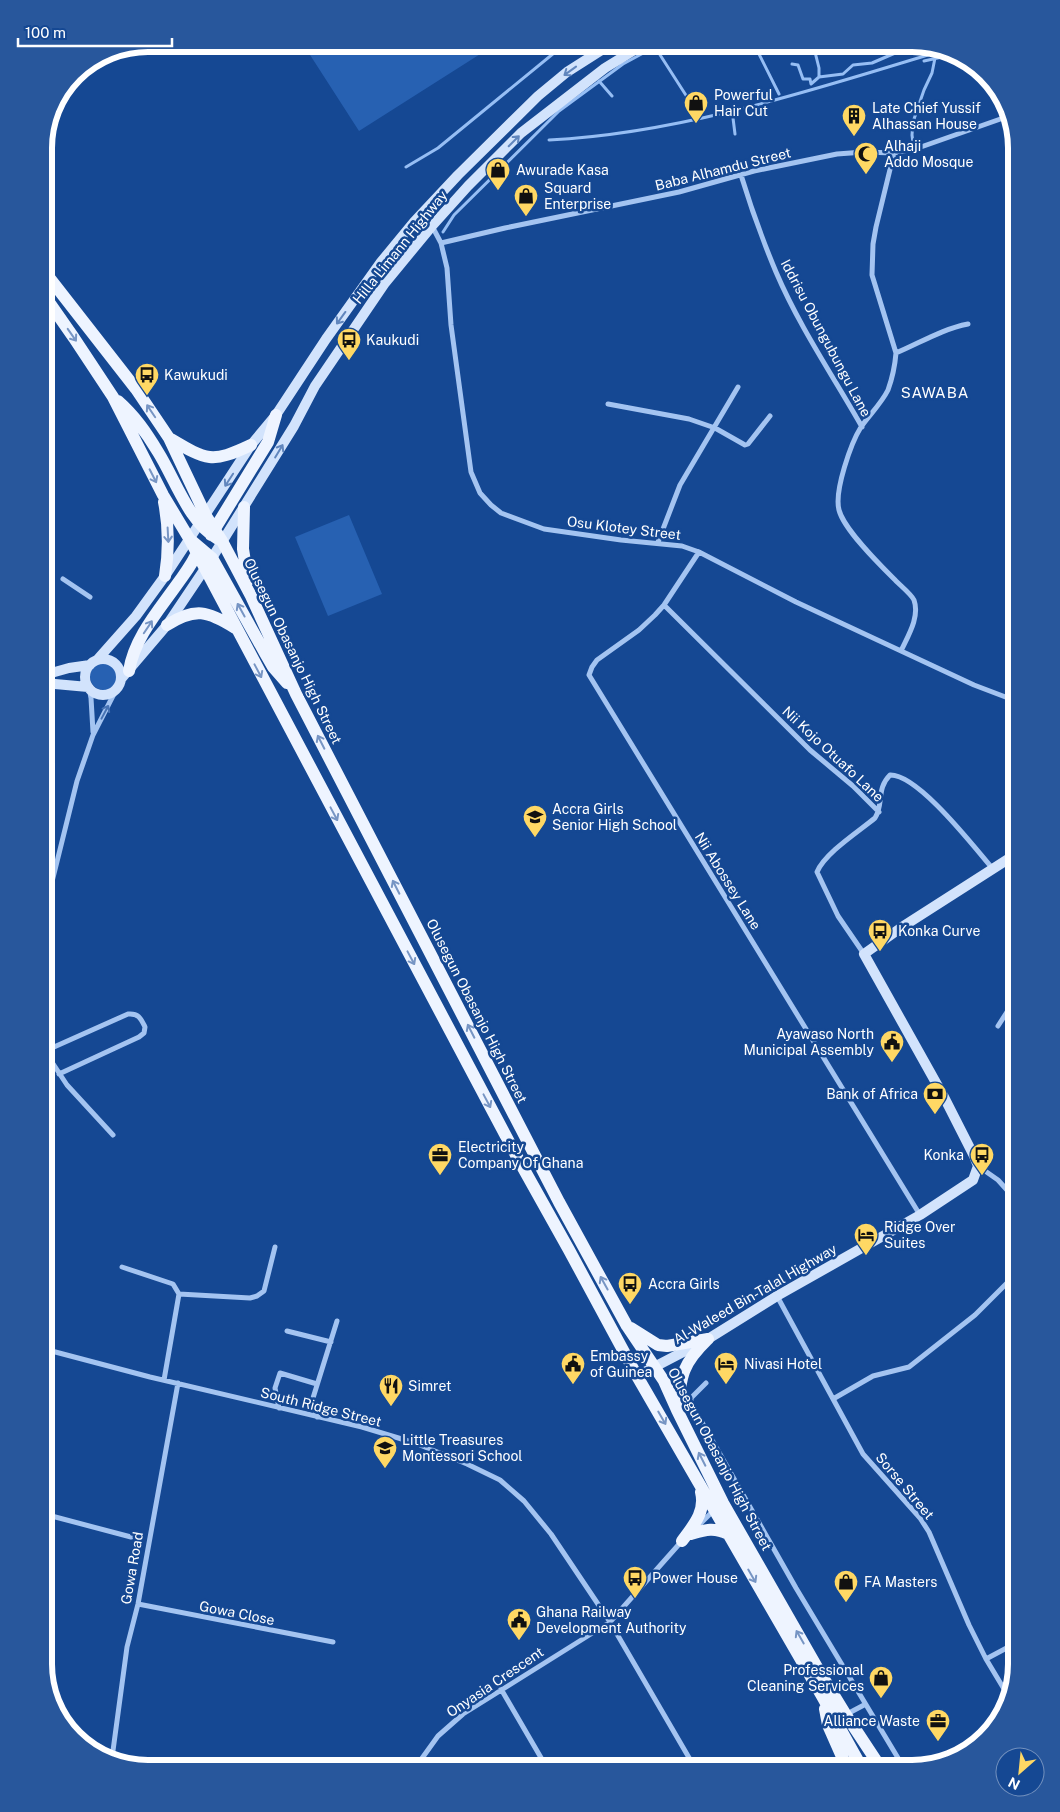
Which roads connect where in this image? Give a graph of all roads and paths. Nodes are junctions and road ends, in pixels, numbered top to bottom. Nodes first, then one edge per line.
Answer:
1 (596, 53) edge
2 (629, 53) edge
3 (1002, 118) edge
4 (894, 154) junction
5 (741, 175) junction
6 (432, 226) junction
7 (441, 243) junction
8 (53, 283) edge
9 (53, 308) edge
10 (968, 324) dead end
11 (896, 353) junction
12 (738, 387) dead end
13 (113, 397) junction
14 (608, 404) dead end
15 (276, 415) junction
16 (770, 416) dead end
17 (862, 427) junction
18 (715, 428) junction
19 (169, 438) junction
20 (251, 445) junction
21 (163, 494) junction
22 (244, 507) junction
23 (207, 527) junction
24 (222, 541) junction
25 (658, 542) junction
26 (201, 550) junction
27 (698, 552) junction
28 (204, 569) junction
29 (165, 576) junction
30 (63, 579) dead end
31 (251, 596) junction
32 (90, 597) dead end
33 (664, 605) junction
34 (167, 625) junction
35 (235, 628) junction
36 (901, 651) junction
37 (93, 662) junction
38 (53, 673) edge
39 (122, 680) junction
40 (53, 684) edge
41 (89, 687) junction
42 (296, 694) junction
43 (1008, 698) edge
44 (93, 735) junction
45 (879, 812) junction
46 (1008, 859) edge
47 (993, 869) junction
48 (53, 880) edge
49 (864, 954) junction
50 (1008, 1010) edge
51 (998, 1026) dead end
52 (52, 1047) edge
53 (52, 1064) edge
54 (59, 1074) junction
55 (113, 1135) dead end
56 (978, 1166) junction
57 (1008, 1191) edge
58 (920, 1215) junction
59 (275, 1247) dead end
60 (122, 1267) dead end
61 (1008, 1282) edge
62 (180, 1294) junction
63 (777, 1296) junction
64 (337, 1321) dead end
65 (627, 1326) junction
66 (287, 1331) dead end
67 (708, 1339) junction
68 (331, 1342) junction
69 (52, 1351) edge
70 (654, 1367) junction
71 (637, 1376) junction
72 (164, 1380) junction
73 (178, 1383) junction
74 (317, 1384) junction
75 (706, 1384) dead end
76 (833, 1398) junction
77 (279, 1408) junction
78 (677, 1410) junction
79 (317, 1417) junction
80 (698, 1480) junction
81 (718, 1507) junction
82 (52, 1516) edge
83 (728, 1534) junction
84 (131, 1537) dead end
85 (686, 1537) junction
86 (138, 1604) junction
87 (610, 1622) junction
88 (333, 1642) dead end
89 (1008, 1647) edge
90 (986, 1659) junction
91 (501, 1689) junction
92 (1004, 1689) edge
93 (822, 1696) junction
94 (864, 1704) junction
95 (846, 1715) junction
96 (113, 1752) edge
97 (421, 1759) edge
98 (542, 1760) edge
99 (690, 1760) edge
100 (843, 1760) edge
101 (858, 1760) edge
102 (876, 1760) edge
103 (899, 1760) edge

1 -> 15 main road, Hilla Limann Highway
6 -> 2 main road, Hilla Limann Highway
3 - 4 street, Baba Alhamdu Street
4 - 5 street, Baba Alhamdu Street
4 - 11 street
5 - 7 street, Baba Alhamdu Street
5 - 17 street, Iddrisu Obungubungu Lane
6 - 7 street, Osu Klotey Street
22 -> 6 main road, Hilla Limann Highway
7 - 25 street, Osu Klotey Street
19 -> 8 main road, Olusegun Obasanjo High Street
9 -> 13 main road, Olusegun Obasanjo High Street
10 - 11 street
11 - 17 street
12 - 18 street
13 -> 21 main road, Olusegun Obasanjo High Street
13 - 23 main road
14 - 18 street
15 - 20 main road, Hilla Limann Highway
15 - 23 main road
16 - 18 street
17 - 36 street
18 - 25 street
19 - 20 main road
19 - 23 main road, Olusegun Obasanjo High Street
20 -> 23 main road, Hilla Limann Highway
21 - 26 main road, Olusegun Obasanjo High Street
21 -> 29 main road
22 - 24 main road, Hilla Limann Highway
22 - 31 main road
23 - 24 main road, Olusegun Obasanjo High Street
23 - 26 main road
24 - 26 main road, Hilla Limann Highway
24 - 31 main road, Olusegun Obasanjo High Street
25 - 27 street, Osu Klotey Street
26 - 28 main road, Olusegun Obasanjo High Street
26 - 29 main road, Hilla Limann Highway
39 -> 26 main road
42 -> 26 main road
27 - 33 street, Nii Abossey Lane
27 - 36 street, Osu Klotey Street
28 - 34 main road
28 - 35 main road, Olusegun Obasanjo High Street
29 - 37 main road, Hilla Limann Highway
30 - 32 street
31 - 42 main road, Olusegun Obasanjo High Street
33 - 45 street, Nii Kojo Otuafo Lane
33 - 58 street, Nii Abossey Lane
34 - 35 main road
34 - 39 main road
35 -> 71 main road, Olusegun Obasanjo High Street
36 - 43 street, Osu Klotey Street
37 - 38 main road
37 - 39 main road
37 - 41 main road
39 - 41 main road
44 -> 39 street
40 - 41 main road
41 - 44 street
65 -> 42 main road, Olusegun Obasanjo High Street
44 - 48 street
45 - 47 street
45 - 49 street, Nii Kojo Otuafo Lane
46 - 47 main road
47 - 49 main road
49 - 56 main road
50 - 51 street
52 - 54 street
53 - 54 street
54 - 55 street
56 - 57 street
56 - 58 main road, Al-Waleed Bin-Talal Highway
58 - 63 main road, Al-Waleed Bin-Talal Highway
59 - 62 street
60 - 62 street
61 - 76 street
62 - 72 street
63 - 67 main road, Al-Waleed Bin-Talal Highway
63 - 76 street, Sorse Street
64 - 68 street
65 - 67 main road
65 - 70 main road, Olusegun Obasanjo High Street
66 - 68 street
67 - 70 main road, Al-Waleed Bin-Talal Highway
67 - 78 main road
68 - 74 street
69 - 72 street, South Ridge Street
70 - 71 main road, Al-Waleed Bin-Talal Highway
70 - 78 main road, Olusegun Obasanjo High Street
71 -> 80 main road, Olusegun Obasanjo High Street
72 - 73 street, South Ridge Street
73 - 77 street, South Ridge Street
73 - 86 street, Gowa Road
74 - 77 street
74 - 79 street
75 - 94 street
76 - 90 street, Sorse Street
77 - 79 street, South Ridge Street
81 -> 78 main road, Olusegun Obasanjo High Street
79 - 87 street, South Ridge Street
80 - 81 main road, Olusegun Obasanjo High Street
80 - 85 main road
81 - 83 main road, Olusegun Obasanjo High Street
81 - 85 street, Onyasia Crescent
95 -> 81 main road, Olusegun Obasanjo High Street
82 - 84 street
83 - 85 main road
83 -> 93 main road, Olusegun Obasanjo High Street
85 - 87 street, Onyasia Crescent
86 - 88 street, Gowa Close
86 - 96 street, Gowa Road
87 - 91 street, Onyasia Crescent
87 - 99 street, South Ridge Street
89 - 90 street
90 - 92 street, Sorse Street
91 - 97 street, Onyasia Crescent
91 - 98 street
93 - 100 main road
93 - 101 main road, Olusegun Obasanjo High Street
94 - 95 street
94 - 103 street
95 - 102 main road, Olusegun Obasanjo High Street

